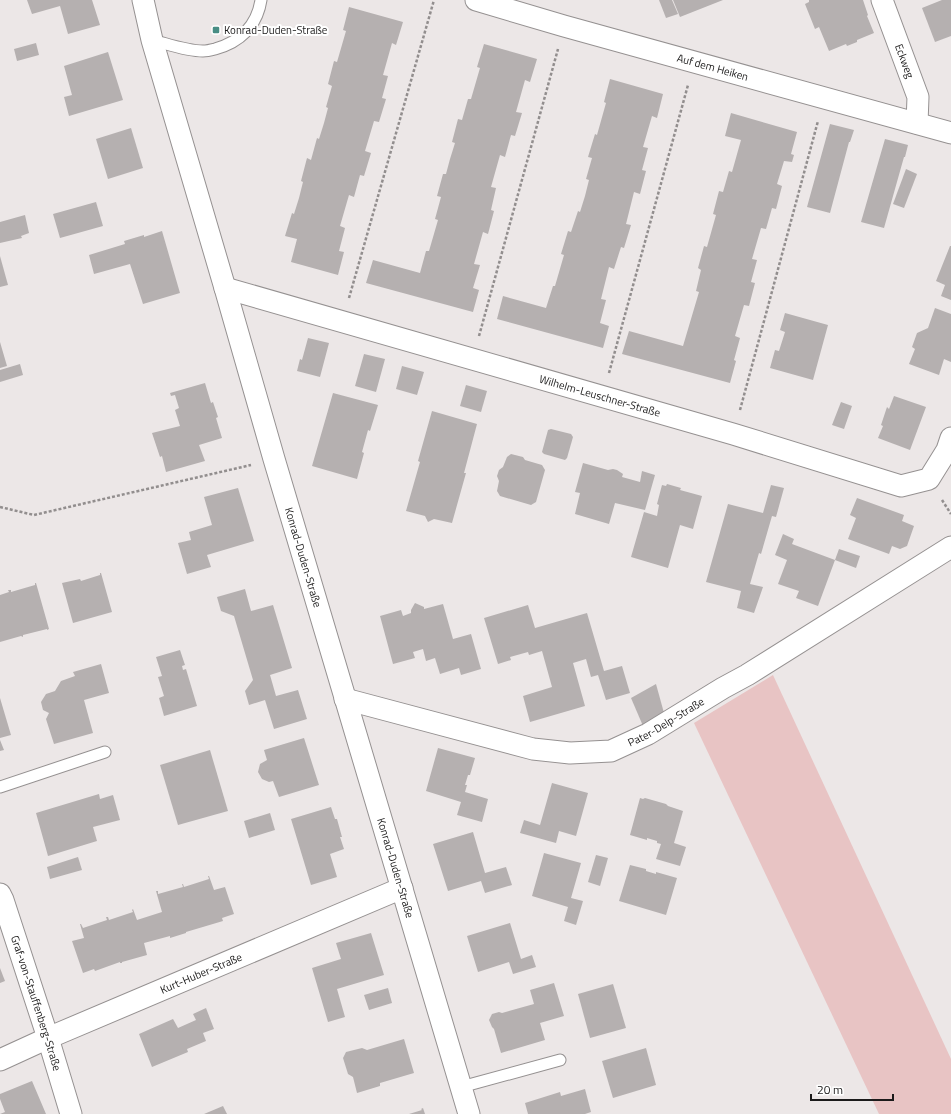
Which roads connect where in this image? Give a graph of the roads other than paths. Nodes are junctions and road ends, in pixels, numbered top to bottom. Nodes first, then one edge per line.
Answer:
1 (143, 0) edge
2 (261, 0) edge
3 (476, 0) edge
4 (882, 0) edge
5 (152, 40) junction
6 (917, 123) junction
7 (951, 133) edge
8 (225, 288) junction
9 (951, 438) edge
10 (951, 547) edge
11 (345, 699) junction
12 (105, 752) dead end
13 (0, 787) edge
14 (402, 888) junction
15 (0, 894) edge
16 (48, 1038) junction
17 (0, 1060) edge
18 (560, 1060) dead end
19 (461, 1087) junction
20 (71, 1114) edge
21 (469, 1114) edge

1 - 5 street, Konrad-Duden-Straße
2 - 5 lane
3 - 6 street, Auf dem Heiken
4 - 6 street, Eckweg
5 - 8 street, Konrad-Duden-Straße
6 - 7 street, Auf dem Heiken
8 - 9 street, Wilhelm-Leuschner-Straße
8 - 11 street, Konrad-Duden-Straße
10 - 11 street, Pater-Delp-Straße
11 - 14 street, Konrad-Duden-Straße
12 - 13 lane
14 - 16 street, Kurt-Huber-Straße
14 - 19 street, Konrad-Duden-Straße
15 - 16 street, Graf-von-Stauffenberg-Straße
16 - 17 street, Kurt-Huber-Straße
16 - 20 street, Graf-von-Stauffenberg-Straße
18 - 19 lane
19 - 21 street, Konrad-Duden-Straße

